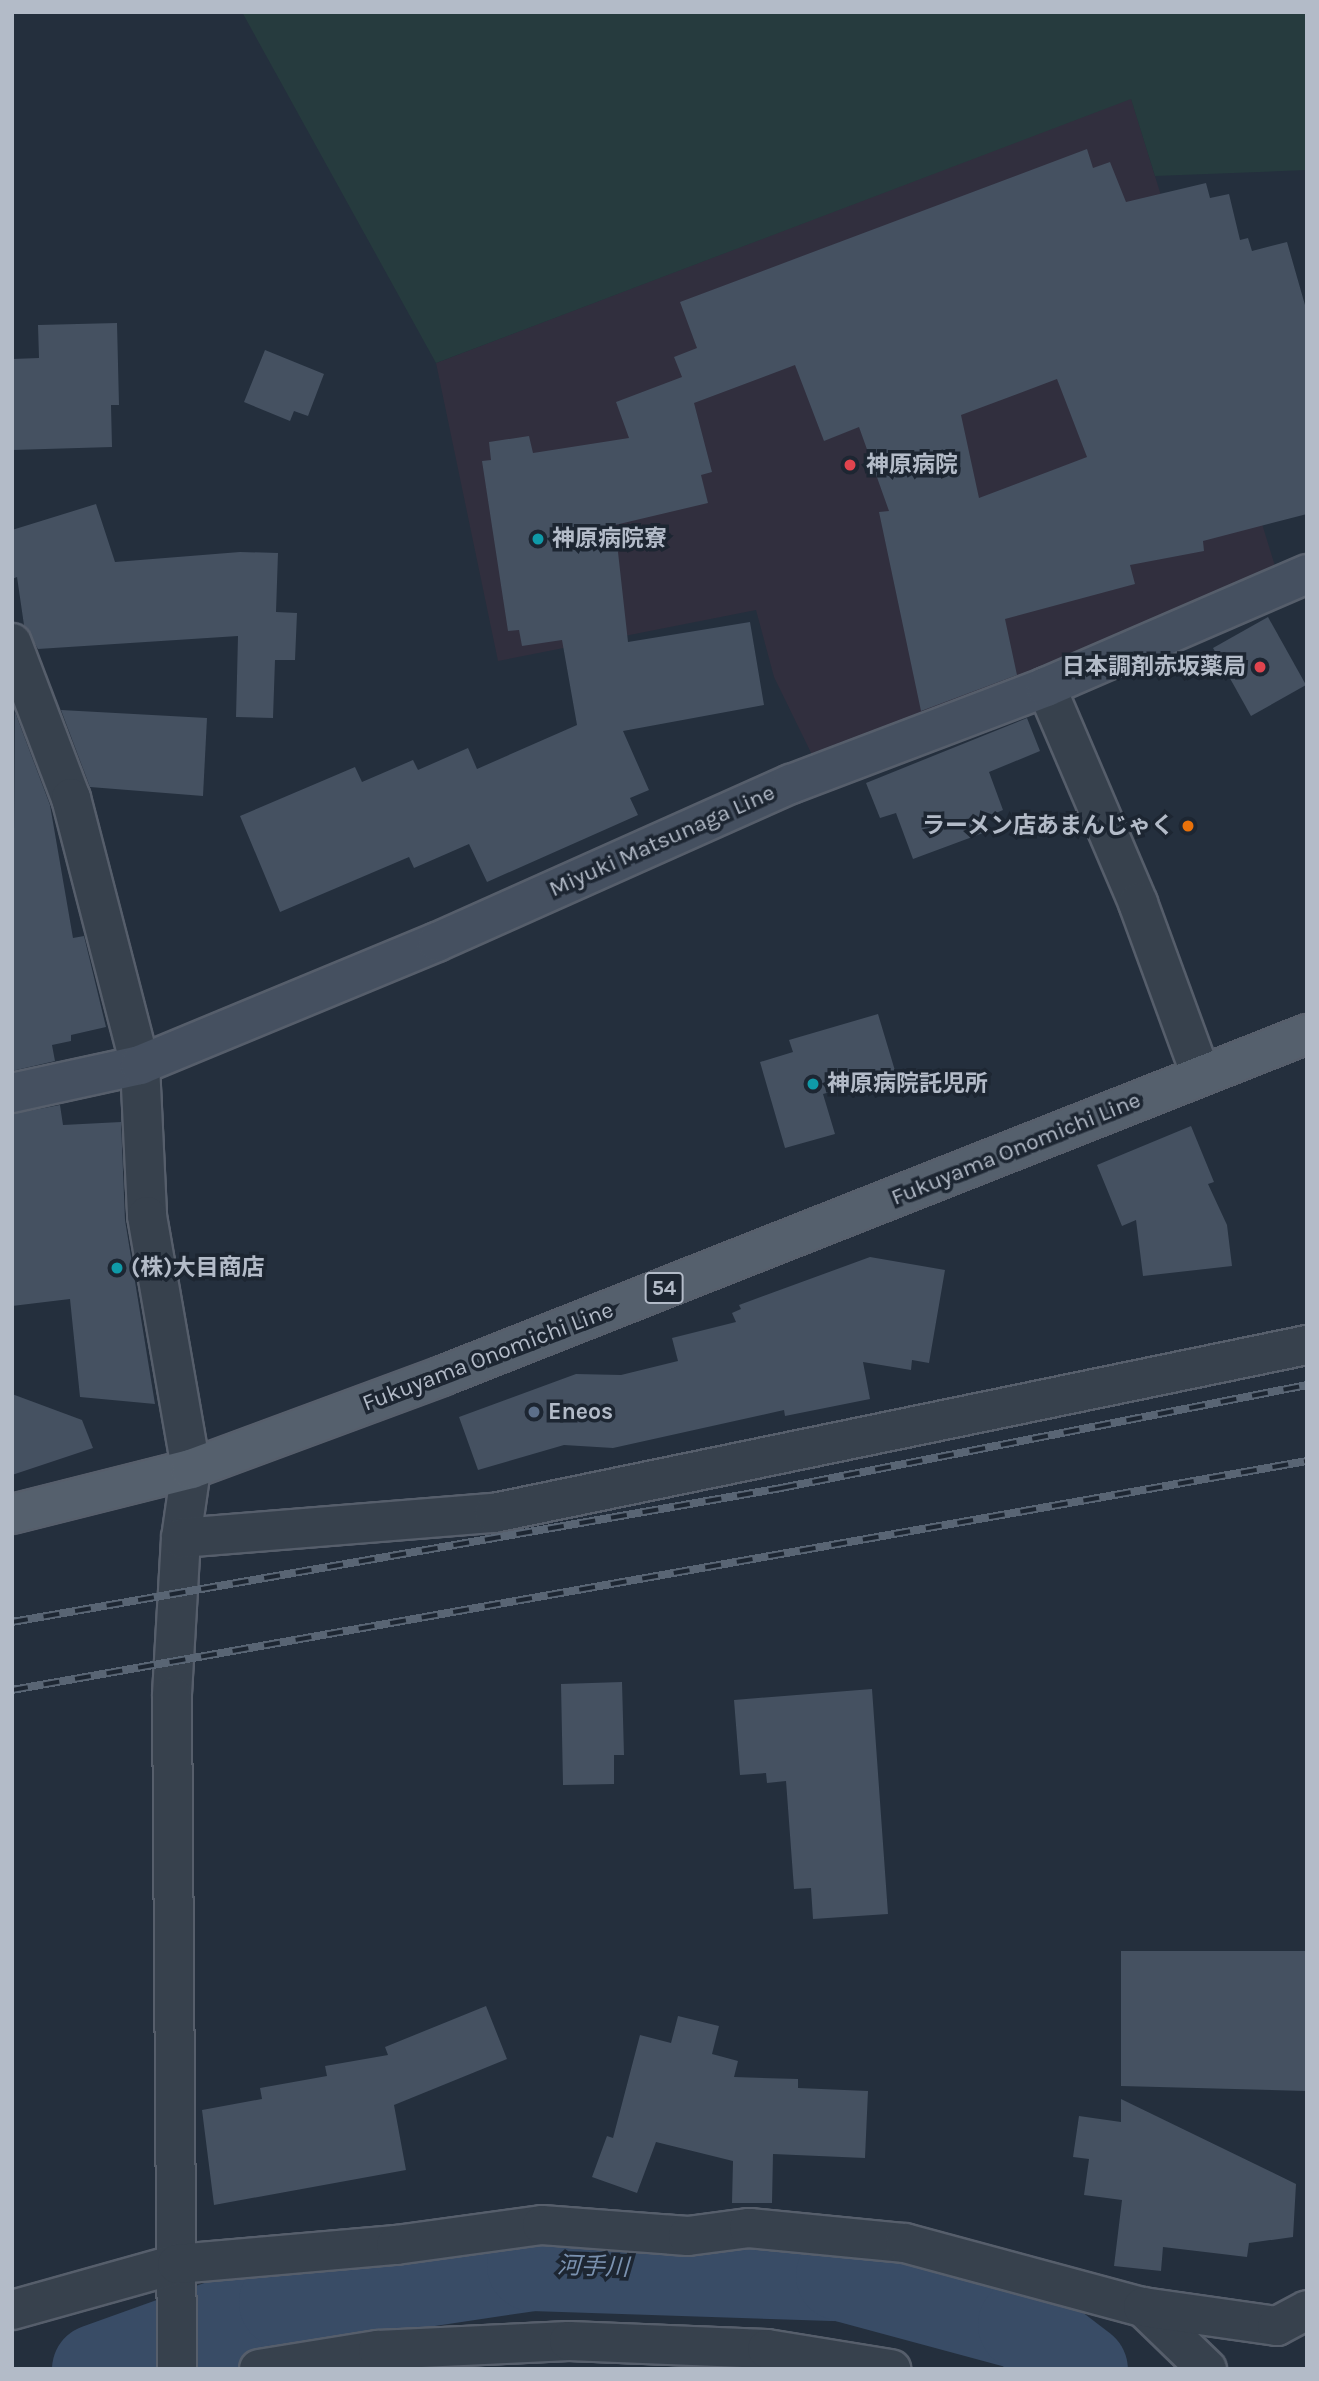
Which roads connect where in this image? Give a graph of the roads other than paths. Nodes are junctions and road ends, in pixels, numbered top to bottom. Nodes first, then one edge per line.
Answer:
1 (1307, 574) edge
2 (12, 643) edge
3 (1046, 687) junction
4 (1307, 1034) edge
5 (140, 1065) junction
6 (1201, 1075) junction
7 (12, 1093) edge
8 (1307, 1345) edge
9 (191, 1469) junction
10 (12, 1514) edge
11 (181, 1538) junction
12 (177, 2274) junction
13 (1143, 2307) junction
14 (12, 2310) edge
15 (1307, 2310) edge
16 (177, 2366) edge
17 (259, 2369) edge
18 (891, 2369) edge
19 (1208, 2369) edge

1 - 3 main road, Miyuki Matsunaga Line
2 - 5 street
3 - 5 main road, Miyuki Matsunaga Line
3 - 6 street
4 - 6 main road, Fukuyama Onomichi Line / 54
5 - 7 main road, Miyuki Matsunaga Line
5 - 9 street
6 - 9 main road, Fukuyama Onomichi Line / 54
8 - 11 street
9 - 10 main road, Fukuyama Onomichi Line / 54
9 - 11 street
11 - 12 street
12 - 13 street
12 - 14 street
12 - 16 street
13 - 15 street
13 - 19 street
17 - 18 street

